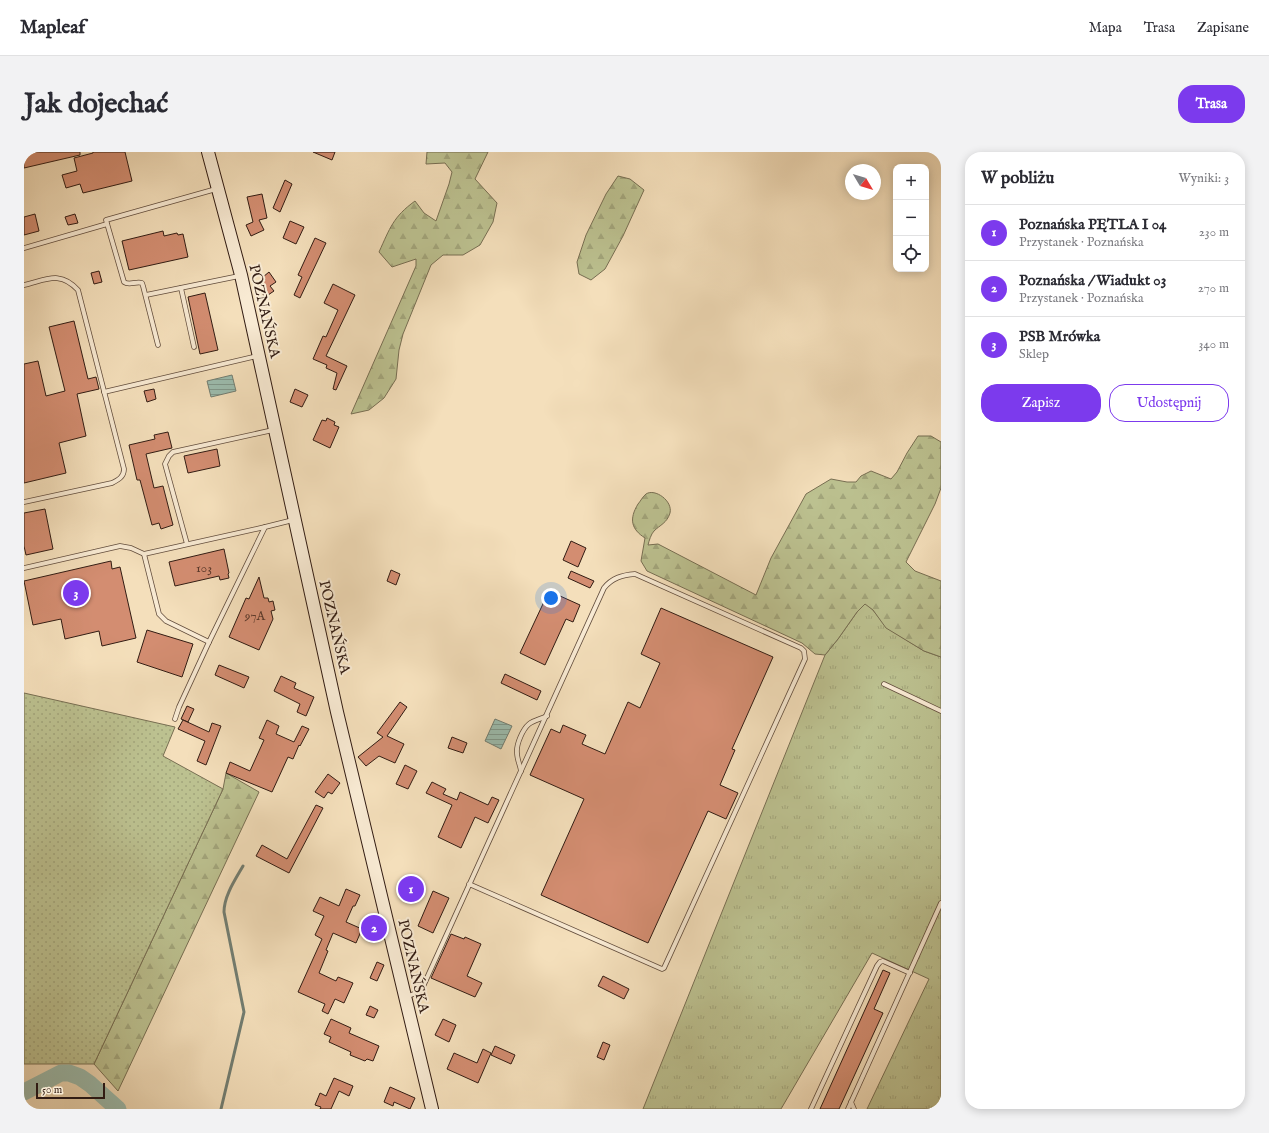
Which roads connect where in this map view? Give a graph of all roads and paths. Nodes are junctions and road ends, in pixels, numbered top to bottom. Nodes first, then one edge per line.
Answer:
1 (208, 152) edge
2 (218, 188) junction
3 (108, 224) junction
4 (24, 248) edge
5 (241, 275) junction
6 (24, 285) edge
7 (181, 288) junction
8 (146, 296) junction
9 (158, 345) dead end
10 (194, 346) dead end
11 (259, 356) junction
12 (104, 392) junction
13 (275, 429) junction
14 (24, 502) edge
15 (295, 520) junction
16 (265, 527) junction
17 (187, 544) junction
18 (144, 554) junction
19 (24, 568) edge
20 (209, 642) junction
21 (884, 684) dead end
22 (941, 711) edge
23 (547, 716) junction
24 (175, 719) dead end
25 (521, 772) junction
26 (469, 884) junction
27 (941, 902) edge
28 (910, 973) junction
29 (405, 998) junction
30 (851, 1102) junction
31 (432, 1109) edge
32 (811, 1109) edge
33 (848, 1109) edge
34 (854, 1109) edge

1 - 2 street, POZNAŃSKA
2 - 3 lane
2 - 5 street, POZNAŃSKA
3 - 4 lane
3 - 8 lane
5 - 7 lane
5 - 11 street, POZNAŃSKA
6 - 12 lane
7 - 8 lane
7 - 10 lane
8 - 9 lane
11 - 12 lane
11 - 13 street, POZNAŃSKA
12 - 14 lane
13 - 15 street, POZNAŃSKA
13 - 17 lane
15 - 16 lane
15 - 29 street, POZNAŃSKA
16 - 17 lane
16 - 20 lane
17 - 18 lane
18 - 19 lane
18 - 20 lane
20 - 24 lane
21 - 22 lane
23 - 25 lane
23 - 25 lane
23 - 26 lane
25 - 26 lane
26 - 29 lane
27 - 28 lane
28 - 30 lane
28 - 32 lane
29 - 31 street, POZNAŃSKA
30 - 33 lane
30 - 34 lane

